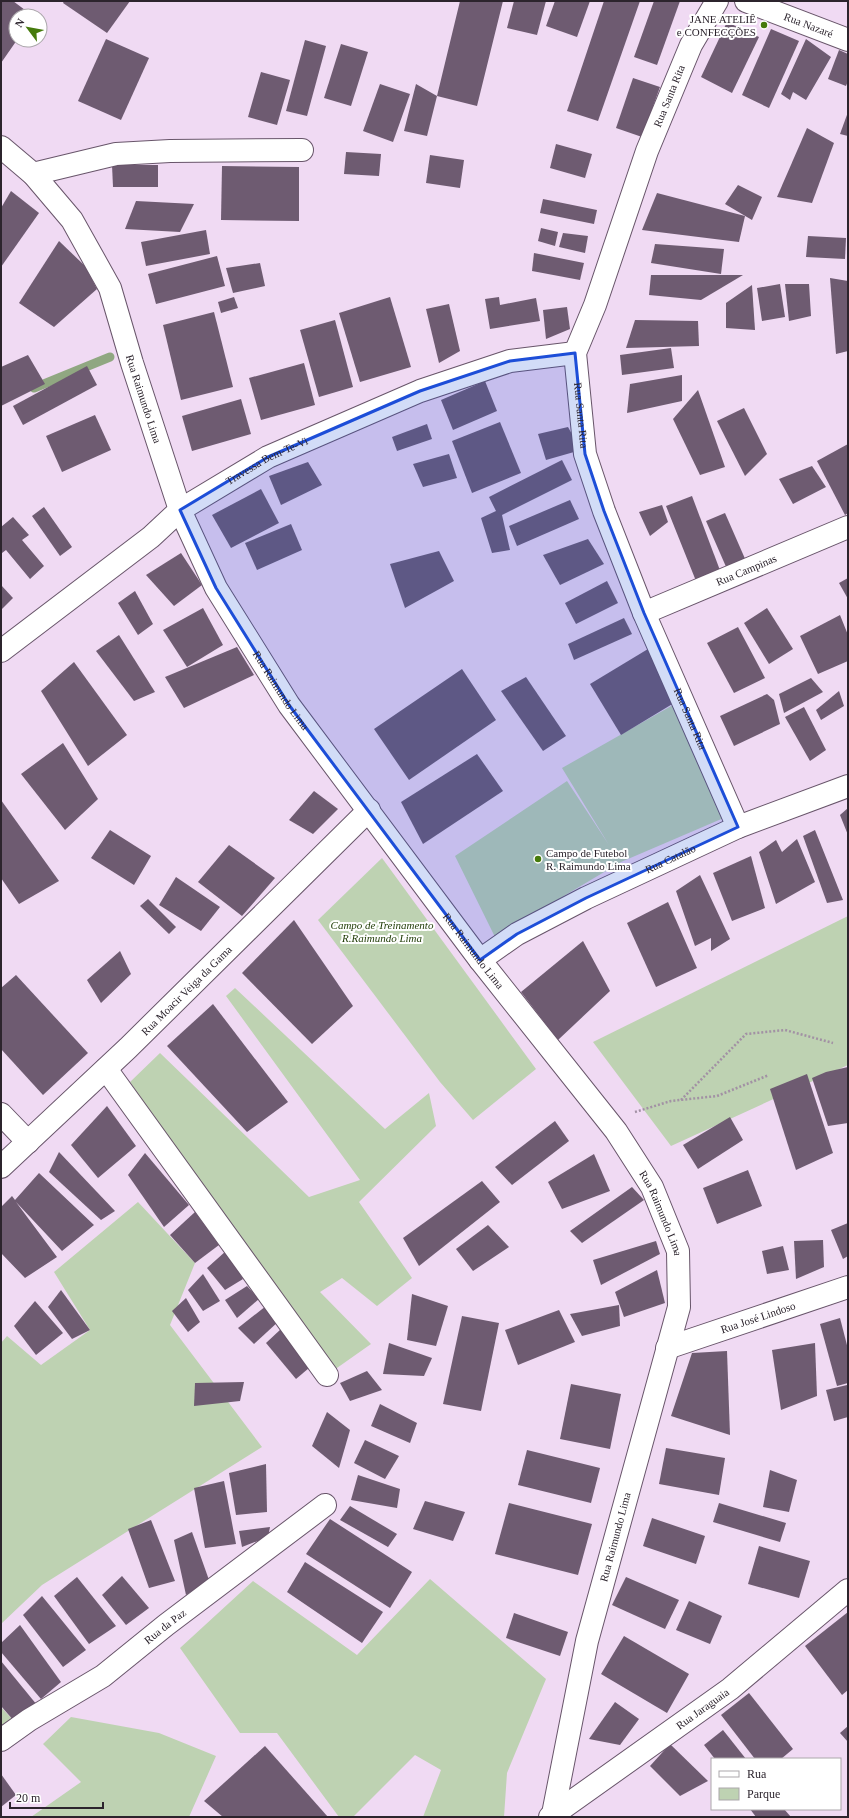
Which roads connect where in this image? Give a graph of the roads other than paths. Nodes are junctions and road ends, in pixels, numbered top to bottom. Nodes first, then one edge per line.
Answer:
1 (718, 1) edge
2 (746, 1) edge
3 (848, 40) edge
4 (1, 147) edge
5 (302, 150) dead end
6 (33, 174) junction
7 (574, 353) junction
8 (180, 510) junction
9 (848, 526) edge
10 (644, 613) junction
11 (1, 651) edge
12 (848, 786) edge
13 (369, 810) junction
14 (738, 828) junction
15 (480, 960) junction
16 (106, 1069) junction
17 (1, 1114) edge
18 (28, 1142) junction
19 (1, 1167) edge
20 (848, 1287) edge
21 (667, 1348) junction
22 (327, 1375) dead end
23 (325, 1506) dead end
24 (848, 1590) edge
25 (1, 1740) edge
26 (552, 1816) edge

1 - 7 street, Rua Santa Rita
2 - 3 street, Rua Nazaré
4 - 6 street, Rua Raimundo Lima
5 - 6 street
6 - 8 street, Rua Raimundo Lima
7 - 8 street, Travessa Bem-Te-Vi
7 - 10 street, Rua Santa Rita
8 - 11 street, Travessa Bem-Te-Vi
8 - 13 street, Rua Raimundo Lima
9 - 10 street, Rua Campinas
10 - 14 street, Rua Santa Rita
12 - 14 street, Rua Catalão
13 - 15 street, Rua Raimundo Lima
13 - 16 street, Rua Moacir Veiga da Gama
14 - 15 street, Rua Catalão
15 - 21 street, Rua Raimundo Lima
16 - 18 street, Rua Moacir Veiga da Gama
16 - 22 street
17 - 18 street
18 - 19 street, Rua Moacir Veiga da Gama
20 - 21 street, Rua José Lindoso
21 - 26 street, Rua Raimundo Lima
23 - 25 street, Rua da Paz
24 - 26 street, Rua Jaraguaia

